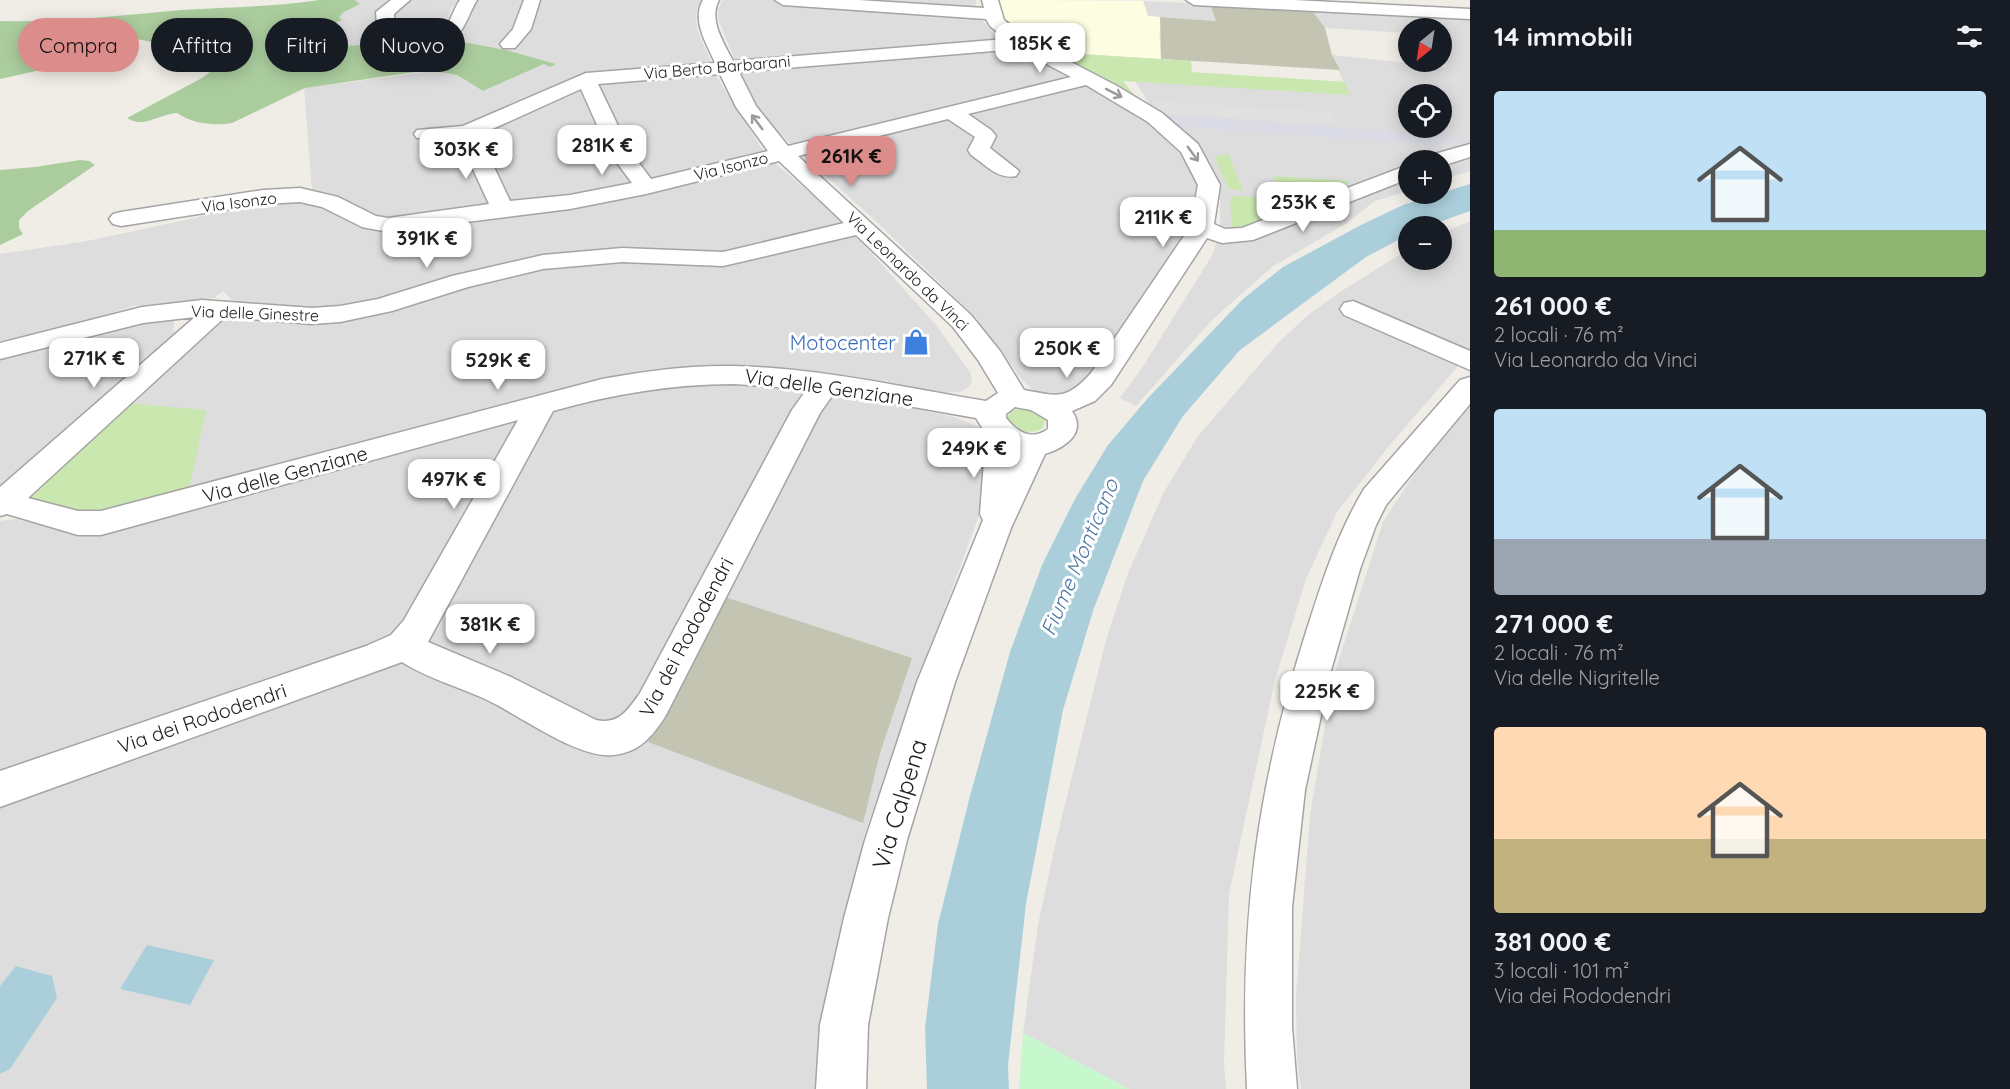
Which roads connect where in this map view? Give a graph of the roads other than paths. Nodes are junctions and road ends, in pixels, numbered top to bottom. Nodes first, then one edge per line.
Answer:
1 (402, 0) edge
2 (469, 0) edge
3 (532, 0) edge
4 (711, 0) edge
5 (783, 0) edge
6 (1194, 0) edge
7 (1459, 0) edge
8 (1270, 2) edge
9 (990, 7) edge
10 (1470, 13) edge
11 (1020, 43) junction
12 (508, 44) dead end
13 (726, 66) junction
14 (586, 79) junction
15 (1088, 79) junction
16 (951, 112) junction
17 (467, 132) junction
18 (424, 134) dead end
19 (1470, 150) edge
20 (784, 153) junction
21 (1452, 156) edge
22 (1008, 171) dead end
23 (1398, 175) edge
24 (646, 187) junction
25 (503, 208) junction
26 (121, 219) dead end
27 (863, 226) junction
28 (1202, 227) junction
29 (220, 308) junction
30 (1353, 309) dead end
31 (0, 351) edge
32 (1470, 361) edge
33 (826, 384) junction
34 (1470, 386) edge
35 (542, 404) junction
36 (1049, 406) junction
37 (1003, 414) junction
38 (1033, 445) junction
39 (2, 503) edge
40 (995, 528) junction
41 (404, 645) junction
42 (0, 789) edge
43 (841, 1089) edge
44 (1272, 1089) edge

1 - 2 street
3 - 12 street
4 - 13 street, Via Leonardo da Vinci
5 - 9 street
6 - 8 street
7 - 10 street
8 - 10 street
9 - 11 street
11 - 13 street, Via Berto Barbarani
11 - 15 street
13 - 14 street, Via Berto Barbarani
20 -> 13 street, Via Leonardo da Vinci
14 - 17 street, Via Berto Barbarani
14 - 24 street
15 - 16 street, Via Isonzo
15 -> 28 street
16 - 20 street, Via Isonzo
16 - 22 street
17 - 18 street, Via Berto Barbarani
17 - 25 street
19 - 21 street
20 - 24 street, Via Isonzo
20 - 27 street, Via Leonardo da Vinci
23 - 28 street
24 - 25 street, Via Isonzo
25 - 26 street, Via Isonzo
27 - 29 street, Via delle Ginestre
27 - 37 street, Via Leonardo da Vinci
28 - 36 street
29 - 31 street, Via delle Ginestre
29 - 39 street
30 - 32 street
33 - 35 street, Via delle Genziane
33 - 37 street, Via delle Genziane
33 - 41 street, Via dei Rododendri
34 - 44 street
35 - 39 street, Via delle Genziane
35 - 41 street, Via dei Rododendri
36 - 37 street
36 - 38 street
37 - 38 street
37 - 40 street, Via Calpena
38 - 40 street, Via Calpena
40 - 43 street, Via Calpena
41 - 42 street, Via dei Rododendri

